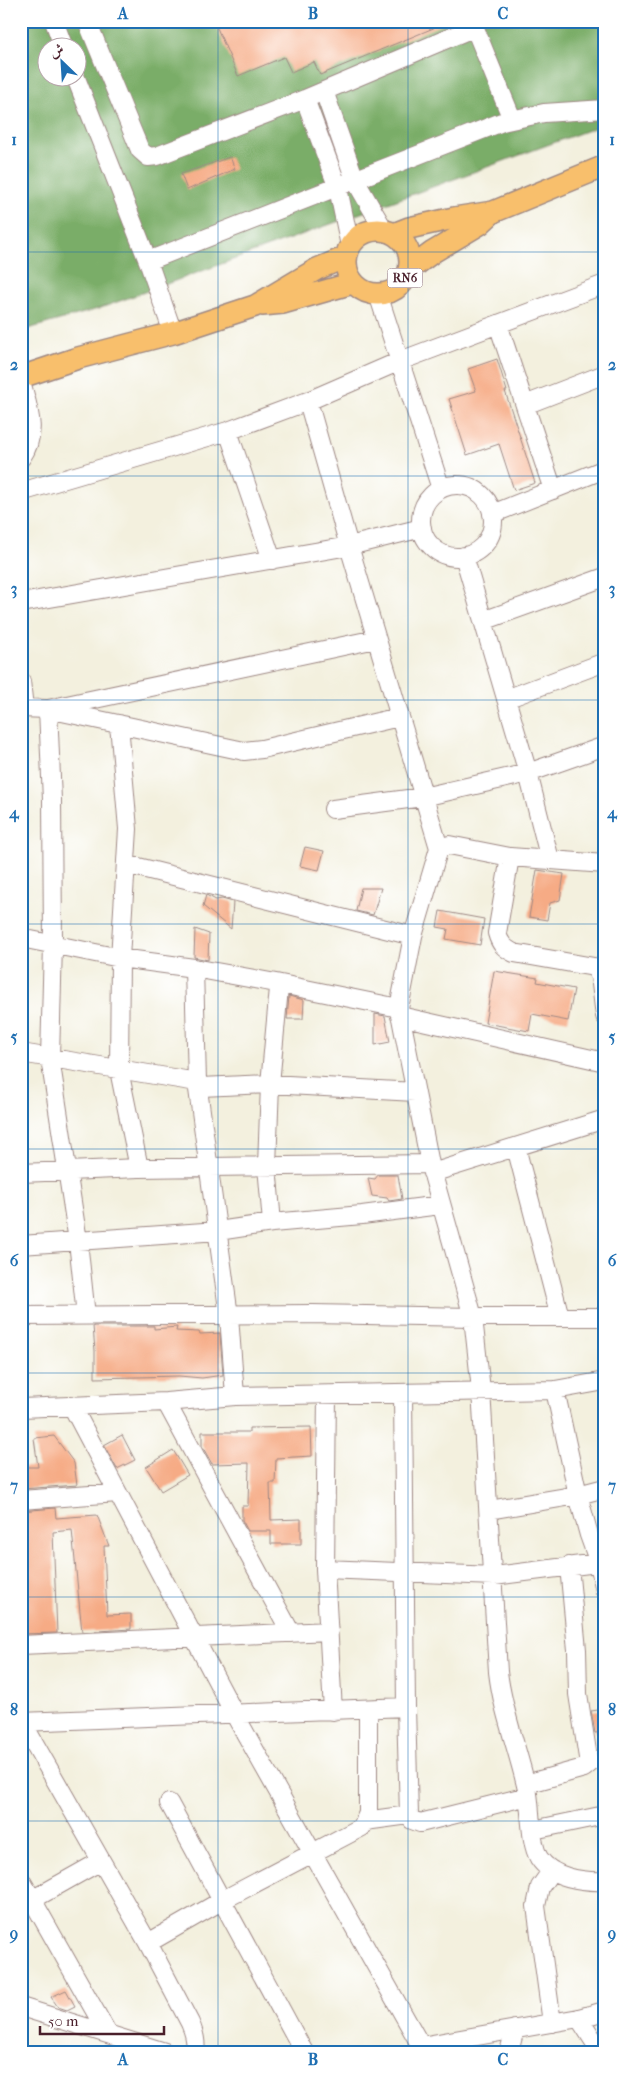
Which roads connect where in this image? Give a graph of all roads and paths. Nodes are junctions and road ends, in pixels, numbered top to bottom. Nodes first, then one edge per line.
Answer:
1 (54, 21) edge
2 (88, 21) edge
3 (474, 24) edge
4 (60, 38) edge
5 (80, 88) edge
6 (324, 91) junction
7 (305, 100) junction
8 (605, 109) edge
9 (512, 119) junction
10 (605, 166) edge
11 (355, 180) junction
12 (338, 188) junction
13 (493, 212) junction
14 (389, 232) junction
15 (348, 252) junction
16 (148, 261) junction
17 (410, 269) junction
18 (353, 282) junction
19 (605, 284) edge
20 (378, 294) junction
21 (254, 306) junction
22 (498, 324) junction
23 (173, 333) junction
24 (400, 361) junction
25 (605, 374) edge
26 (21, 377) edge
27 (21, 381) edge
28 (308, 401) junction
29 (525, 405) junction
30 (228, 431) junction
31 (21, 458) edge
32 (605, 469) edge
33 (441, 489) junction
34 (553, 490) junction
35 (21, 492) edge
36 (492, 514) junction
37 (422, 528) junction
38 (349, 546) junction
39 (464, 556) junction
40 (272, 560) junction
41 (605, 577) edge
42 (21, 604) edge
43 (483, 621) junction
44 (376, 639) junction
45 (605, 662) edge
46 (21, 681) edge
47 (506, 699) junction
48 (23, 708) edge
49 (48, 709) junction
50 (399, 717) junction
51 (119, 724) junction
52 (605, 746) edge
53 (528, 773) junction
54 (423, 797) junction
55 (333, 810) dead end
56 (439, 848) junction
57 (510, 857) junction
58 (550, 860) junction
59 (126, 864) junction
60 (605, 864) edge
61 (413, 936) junction
62 (21, 938) edge
63 (53, 944) junction
64 (120, 958) junction
65 (194, 968) junction
66 (276, 983) junction
67 (604, 996) edge
68 (400, 1012) junction
69 (605, 1016) edge
70 (21, 1053) edge
71 (50, 1058) junction
72 (605, 1062) edge
73 (119, 1070) junction
74 (197, 1082) junction
75 (270, 1084) junction
76 (415, 1092) junction
77 (605, 1119) edge
78 (516, 1147) junction
79 (267, 1166) junction
80 (139, 1168) junction
81 (208, 1168) junction
82 (431, 1168) junction
83 (66, 1172) junction
84 (21, 1173) edge
85 (440, 1205) junction
86 (272, 1223) junction
87 (218, 1231) junction
88 (78, 1240) junction
89 (21, 1245) edge
90 (21, 1316) edge
91 (86, 1316) junction
92 (228, 1316) junction
93 (473, 1317) junction
94 (560, 1317) junction
95 (605, 1317) edge
96 (605, 1381) edge
97 (481, 1390) junction
98 (554, 1390) junction
99 (403, 1393) junction
100 (327, 1395) junction
101 (235, 1396) junction
102 (166, 1402) junction
103 (72, 1406) junction
104 (21, 1408) edge
105 (605, 1488) edge
106 (118, 1493) junction
107 (578, 1494) junction
108 (21, 1500) edge
109 (489, 1510) junction
110 (602, 1562) edge
111 (568, 1566) junction
112 (325, 1569) junction
113 (405, 1573) junction
114 (494, 1576) junction
115 (605, 1591) edge
116 (329, 1632) junction
117 (291, 1633) junction
118 (194, 1638) junction
119 (21, 1645) edge
120 (406, 1707) junction
121 (368, 1709) junction
122 (333, 1710) junction
123 (235, 1715) junction
124 (22, 1721) edge
125 (527, 1790) junction
126 (170, 1803) dead end
127 (409, 1815) junction
128 (605, 1815) edge
129 (365, 1821) junction
130 (533, 1830) junction
131 (312, 1852) junction
132 (101, 1861) junction
133 (552, 1870) junction
134 (21, 1880) edge
135 (604, 1881) edge
136 (605, 1886) edge
137 (223, 1900) junction
138 (27, 1903) edge
139 (148, 1943) junction
140 (21, 2007) edge
141 (605, 2011) edge
142 (579, 2018) junction
143 (552, 2023) junction
144 (515, 2030) junction
145 (108, 2034) junction
146 (420, 2049) edge
147 (165, 2052) edge
148 (194, 2052) edge
149 (304, 2052) edge
150 (509, 2052) edge
151 (601, 2052) edge

1 - 4 street
2 - 7 street
3 - 6 street
3 - 9 street
5 - 16 street
6 - 7 street
6 - 11 street
7 - 12 street
8 - 9 street
9 - 11 street
10 - 13 main road, RN6
11 - 12 street
11 - 14 street
12 - 15 street
12 - 16 street
13 - 14 main road, RN6
13 - 17 main road, RN6
14 - 15 main road, RN6
14 - 17 main road, RN6
15 - 18 main road
15 - 21 main road, RN6
16 - 23 street
17 - 20 main road, RN6
18 - 20 main road, RN6
18 - 21 main road, RN6
19 - 22 street
20 - 24 street
21 - 23 main road, RN6
22 - 24 street
22 - 29 street
23 - 26 main road, RN6
24 - 28 street
24 - 33 street
25 - 29 street
27 - 31 street
28 - 30 street
28 - 38 street
29 - 34 street
30 - 35 street
30 - 40 street
32 - 34 street
33 - 36 street
33 - 37 street
34 - 36 street
36 - 39 street
37 - 38 street
37 - 39 street
38 - 40 street
38 - 44 street
39 - 43 street
40 - 42 street
41 - 43 street
43 - 47 street
44 - 49 street
44 - 50 street
45 - 47 street
46 - 48 street
47 - 53 street
48 - 49 street
49 - 51 street
49 - 63 street
50 - 51 street
50 - 54 street
51 - 59 street
52 - 53 street
53 - 54 street
53 - 58 street
54 - 55 street
54 - 56 street
56 - 57 street
56 - 61 street
57 - 58 street
57 - 67 street
58 - 60 street
59 - 61 street
59 - 64 street
61 - 68 street
62 - 63 street
63 - 64 street
63 - 71 street
64 - 65 street
64 - 73 street
65 - 66 street
65 - 74 street
66 - 68 street
66 - 75 street
67 - 69 street
68 - 72 street
68 - 76 street
70 - 71 street
71 - 73 street
71 - 83 street
73 - 74 street
73 - 80 street
74 - 75 street
74 - 81 street
75 - 76 street
75 - 79 street
76 - 82 street
77 - 78 street
78 - 82 street
78 - 94 street
79 - 81 street
79 - 82 street
79 - 86 street
80 - 81 street
80 - 83 street
81 - 87 street
82 - 85 street
83 - 84 street
83 - 88 street
85 - 86 street
85 - 93 street
86 - 87 street
87 - 88 street
87 - 92 street
88 - 89 street
88 - 91 street
90 - 91 street
91 - 92 street
92 - 93 street
92 - 101 street
93 - 94 street
93 - 97 street
94 - 95 street
96 - 98 street
97 - 98 street
97 - 99 street
97 - 109 street
98 - 107 street
99 - 100 street
99 - 113 street
100 - 101 street
100 - 112 street
101 - 102 street
102 - 103 street
102 - 117 street
103 - 104 street
103 - 106 street
105 - 107 street
106 - 108 street
106 - 118 street
107 - 109 street
107 - 110 street
109 - 114 street
110 - 111 street
110 - 115 street
111 - 114 street
111 - 125 street
112 - 113 street
112 - 116 street
113 - 114 street
113 - 120 street
114 - 125 street
116 - 117 street
116 - 122 street
117 - 118 street
118 - 119 street
118 - 123 street
120 - 121 street
120 - 127 street
121 - 122 street
121 - 129 street
122 - 123 street
123 - 124 street
123 - 131 street
124 - 132 street
125 - 127 street
125 - 130 street
126 - 137 street
127 - 129 street
128 - 130 street
129 - 131 street
130 - 133 street
131 - 137 street
131 - 146 street
132 - 138 street
132 - 139 street
133 - 135 street
133 - 143 street
134 - 138 street
135 - 136 street
137 - 139 street
137 - 149 street
138 - 145 street
139 - 148 street
140 - 145 street
141 - 142 street
142 - 143 street
142 - 151 street
143 - 144 street
144 - 146 street
144 - 150 street
145 - 147 street

